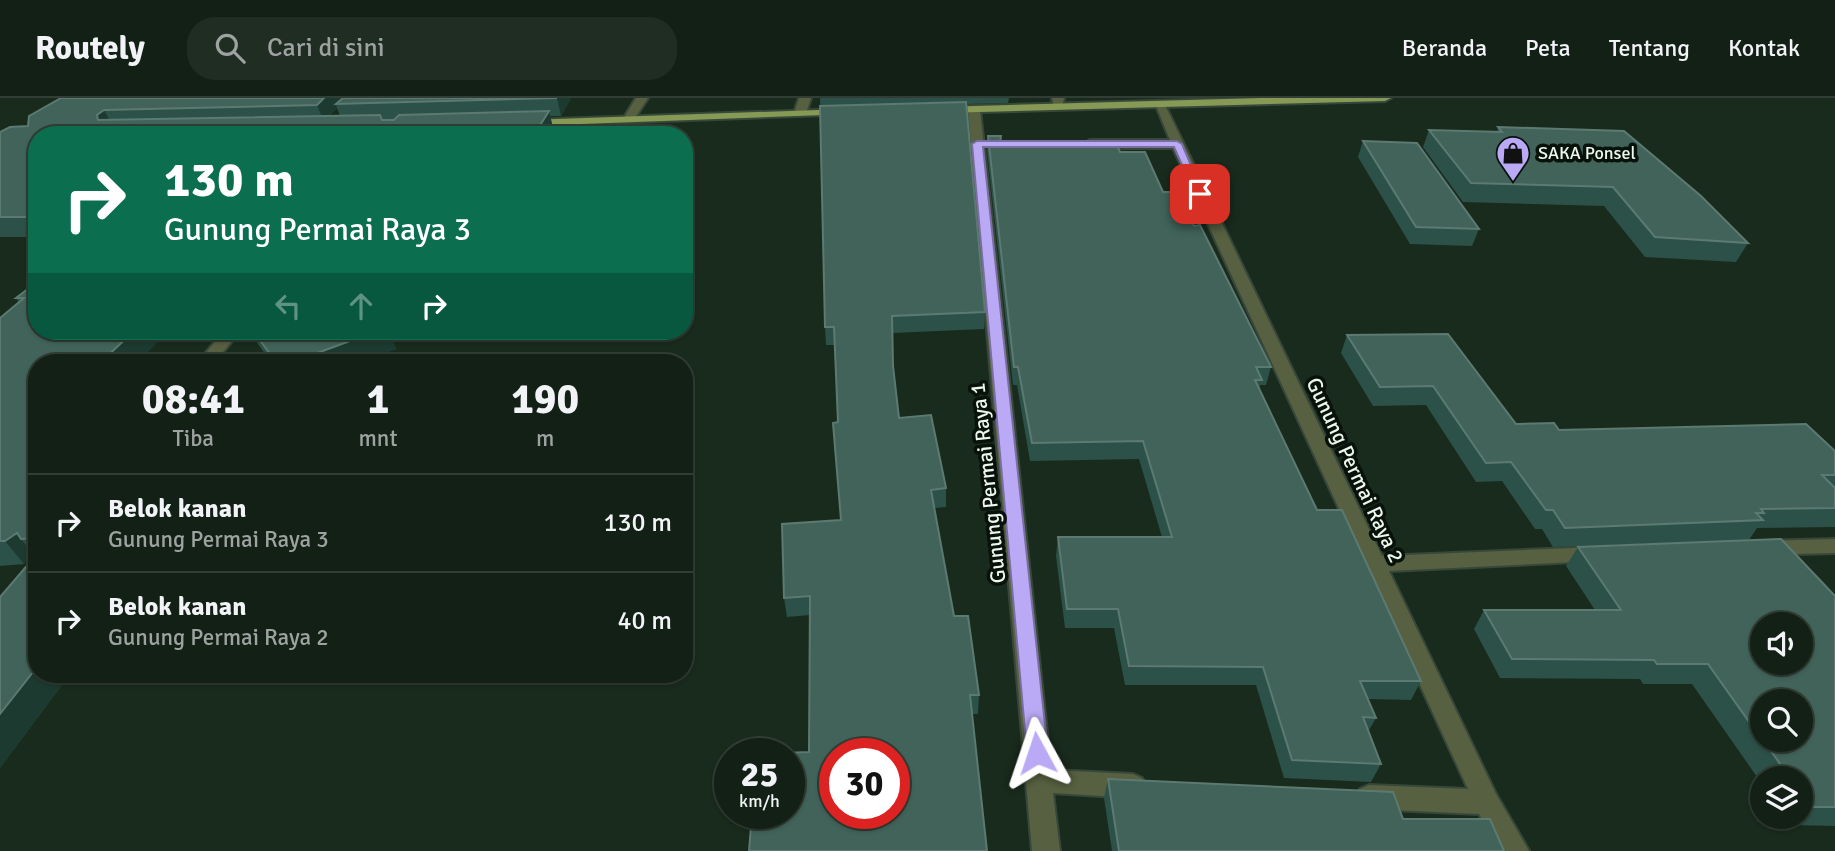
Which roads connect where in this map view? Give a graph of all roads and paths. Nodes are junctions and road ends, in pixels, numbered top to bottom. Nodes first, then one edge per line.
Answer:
1 (642, 98) edge
2 (805, 98) edge
3 (1385, 98) edge
4 (1286, 99) edge
5 (1058, 102) edge
6 (1172, 102) edge
7 (974, 110) junction
8 (921, 111) edge
9 (854, 112) edge
10 (800, 113) junction
11 (629, 120) junction
12 (509, 123) edge
13 (1071, 144) edge
14 (1177, 144) junction
15 (224, 340) edge
16 (213, 354) edge
17 (1835, 546) edge
18 (1740, 549) edge
19 (1619, 554) edge
20 (1374, 565) junction
21 (1040, 781) junction
22 (1152, 786) edge
23 (1347, 796) edge
24 (1487, 802) junction
25 (1046, 851) edge
26 (1516, 851) edge

1 - 11 street
2 - 10 street
3 - 4 main road
4 - 6 main road
5 - 6 main road
5 - 7 main road
6 - 14 street, Gunung Permai Raya 2
7 - 8 main road
7 - 21 street, Gunung Permai Raya 1
9 - 10 main road
10 - 11 main road
11 - 12 main road
13 - 14 street
14 - 20 street, Gunung Permai Raya 2
15 - 16 lane
17 - 18 street
19 - 20 street
20 - 24 street, Gunung Permai Raya 2
21 - 22 street
21 - 25 street, Gunung Permai Raya 1
23 - 24 street
24 - 26 street, Gunung Permai Raya 2

